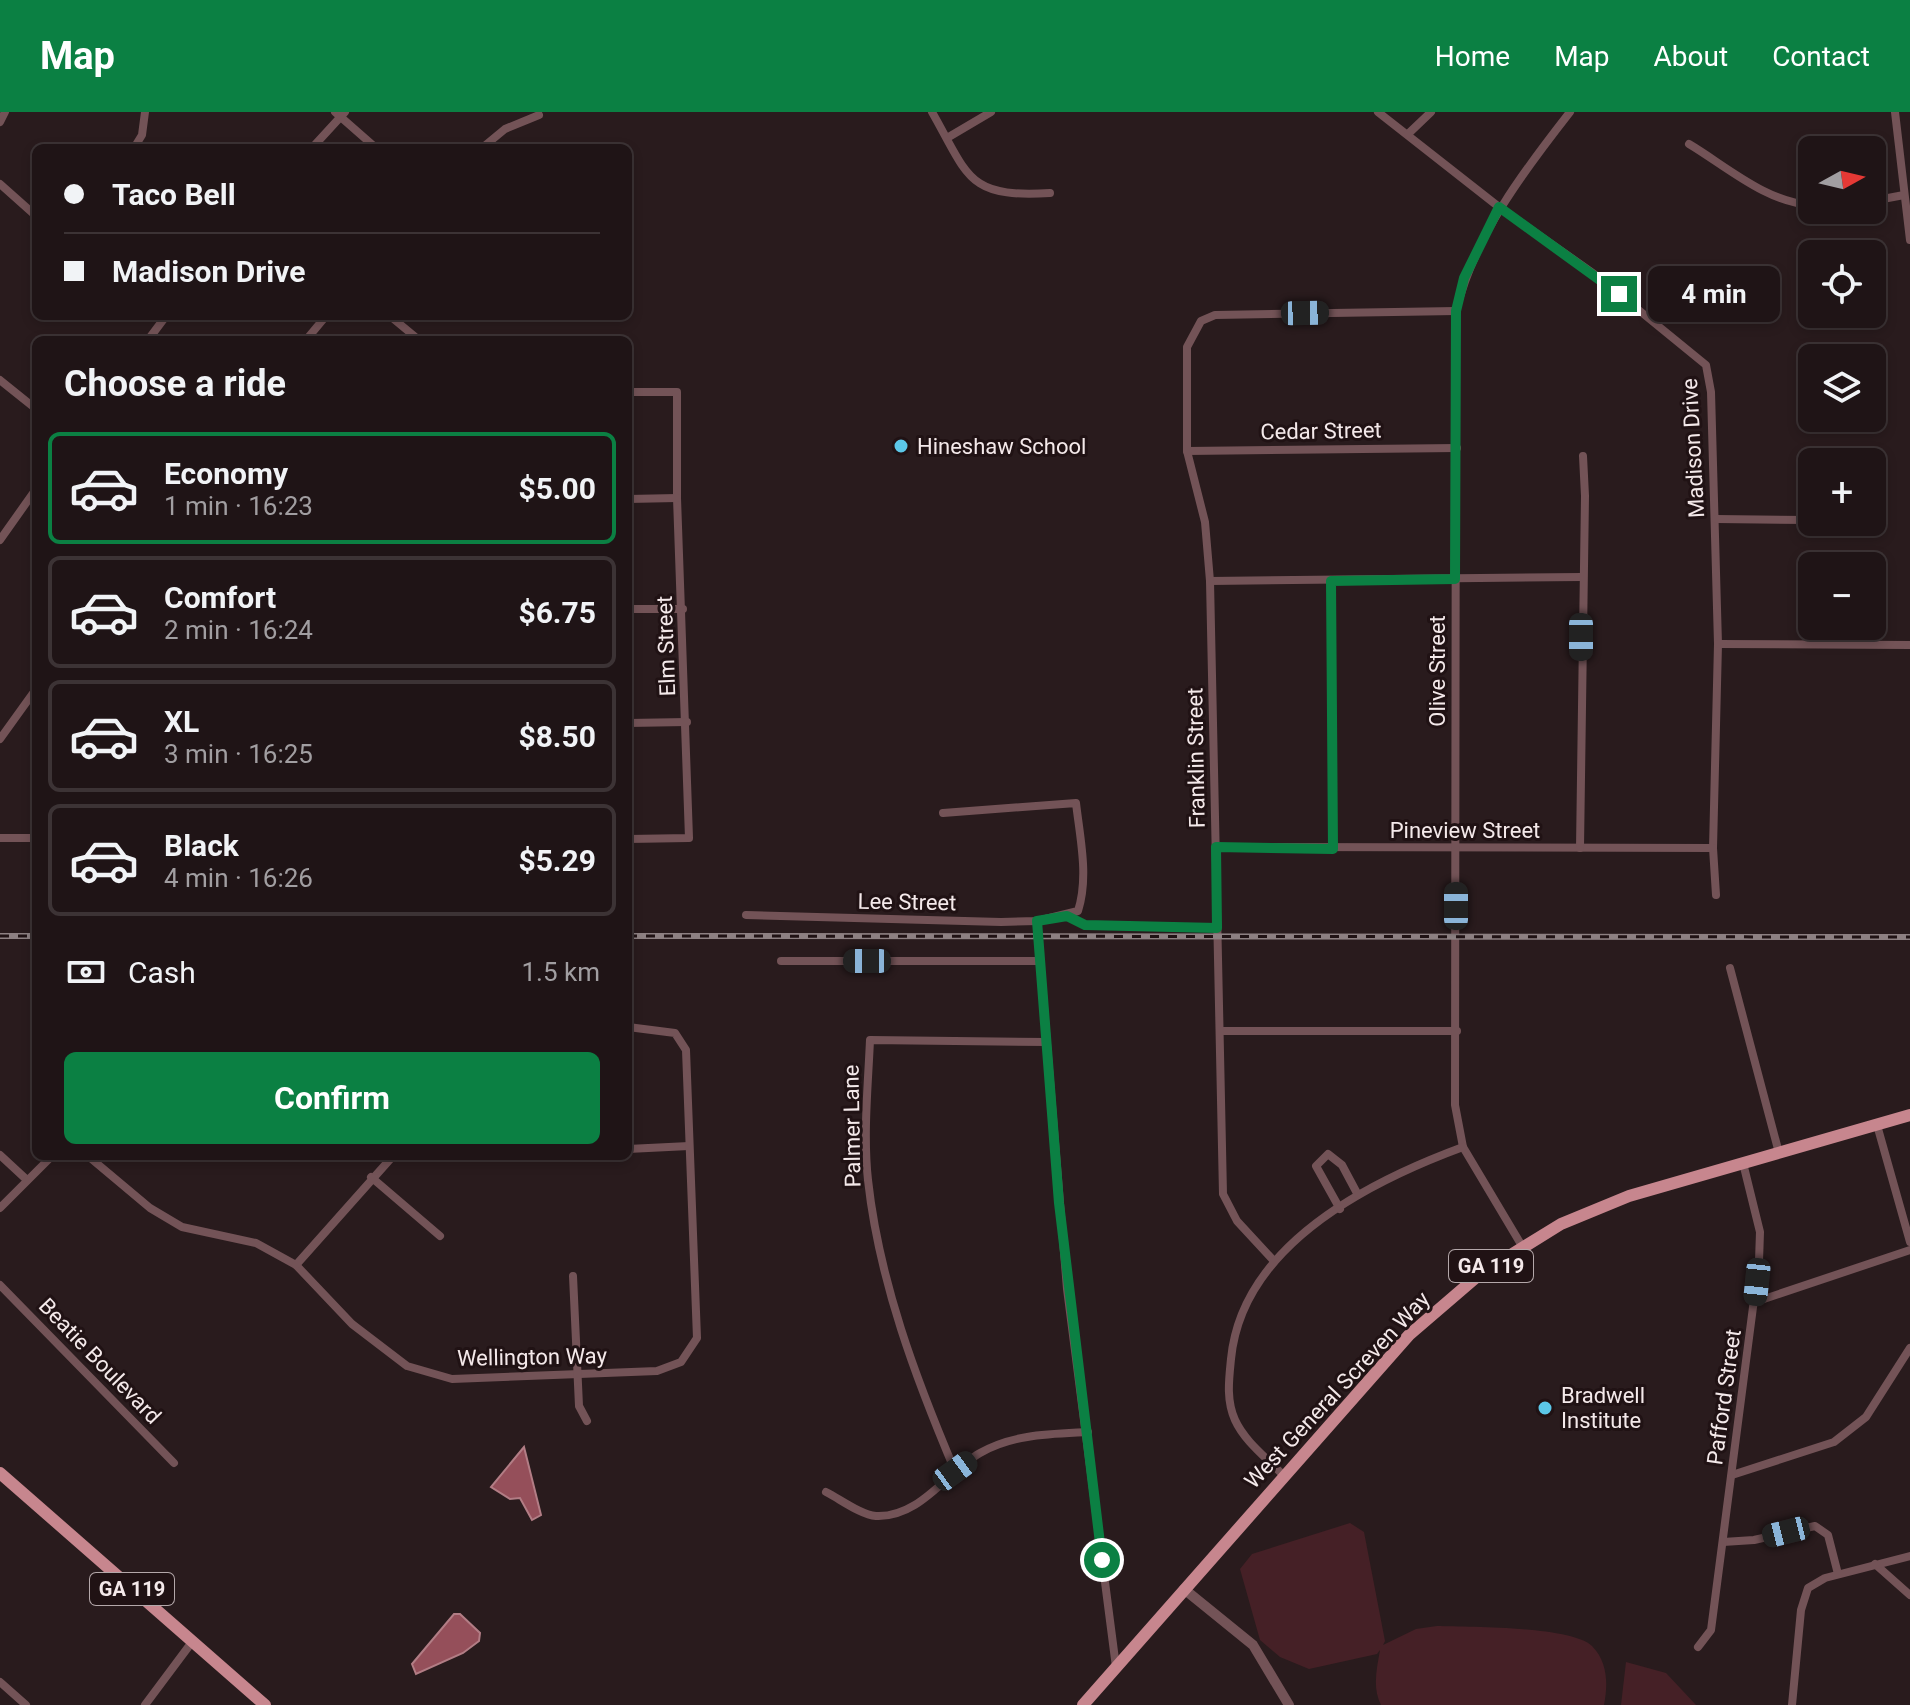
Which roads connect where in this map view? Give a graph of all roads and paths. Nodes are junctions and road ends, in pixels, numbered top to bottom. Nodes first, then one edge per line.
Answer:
1 (5, 112) edge
2 (145, 112) edge
3 (932, 112) edge
4 (991, 112) edge
5 (1378, 112) edge
6 (1431, 112) edge
7 (1570, 112) edge
8 (1895, 112) edge
9 (340, 114) edge
10 (539, 115) dead end
11 (0, 122) edge
12 (1408, 134) junction
13 (947, 138) junction
14 (136, 144) edge
15 (315, 144) edge
16 (372, 144) edge
17 (487, 144) edge
18 (1689, 144) dead end
19 (0, 184) edge
20 (1050, 193) dead end
21 (1904, 195) junction
22 (1886, 198) edge
23 (1798, 202) edge
24 (1499, 207) junction
25 (32, 212) edge
26 (1910, 240) edge
27 (1456, 311) junction
28 (323, 320) edge
29 (395, 320) edge
30 (309, 336) edge
31 (414, 336) edge
32 (0, 380) edge
33 (632, 392) edge
34 (32, 406) edge
35 (1457, 448) junction
36 (1187, 451) junction
37 (1583, 456) dead end
38 (32, 495) edge
39 (677, 498) junction
40 (632, 499) edge
41 (1716, 519) junction
42 (1798, 520) edge
43 (0, 540) edge
44 (1582, 577) junction
45 (1455, 579) junction
46 (1210, 581) junction
47 (1331, 581) junction
48 (632, 609) edge
49 (683, 609) junction
50 (1718, 644) junction
51 (1910, 645) edge
52 (32, 695) edge
53 (687, 722) junction
54 (632, 723) edge
55 (0, 739) edge
56 (943, 813) dead end
57 (0, 838) edge
58 (32, 838) edge
59 (632, 839) edge
60 (1216, 847) junction
61 (1456, 848) junction
62 (1580, 848) junction
63 (1713, 848) junction
64 (1333, 849) junction
65 (1716, 895) dead end
66 (746, 915) dead end
67 (1067, 916) junction
68 (1037, 921) junction
69 (1217, 928) junction
70 (781, 961) dead end
71 (1039, 961) junction
72 (1730, 968) dead end
73 (632, 1028) edge
74 (1220, 1031) junction
75 (1457, 1031) junction
76 (1047, 1042) junction
77 (1910, 1115) edge
78 (1877, 1125) junction
79 (689, 1146) junction
80 (1463, 1147) junction
81 (632, 1149) edge
82 (1779, 1153) junction
83 (0, 1155) edge
84 (48, 1160) edge
85 (93, 1160) edge
86 (389, 1160) edge
87 (1743, 1163) junction
88 (371, 1177) junction
89 (27, 1180) junction
90 (1358, 1195) junction
91 (0, 1208) edge
92 (1340, 1209) junction
93 (440, 1236) dead end
94 (1910, 1242) edge
95 (1522, 1246) junction
96 (1910, 1250) edge
97 (1274, 1261) junction
98 (296, 1265) junction
99 (573, 1276) dead end
100 (0, 1285) edge
101 (1755, 1302) junction
102 (1910, 1348) edge
103 (577, 1375) junction
104 (587, 1421) dead end
105 (1088, 1432) junction
106 (174, 1463) dead end
107 (955, 1471) junction
108 (0, 1473) edge
109 (1283, 1475) junction
110 (1732, 1475) junction
111 (826, 1492) dead end
112 (1723, 1542) junction
113 (1910, 1556) edge
114 (1875, 1564) junction
115 (1838, 1574) junction
116 (1184, 1589) junction
117 (1910, 1595) edge
118 (192, 1642) junction
119 (1698, 1647) dead end
120 (1116, 1668) junction
121 (0, 1682) edge
122 (1089, 1702) edge
123 (26, 1705) edge
124 (145, 1705) edge
125 (265, 1705) edge
126 (1289, 1705) edge
127 (1792, 1705) edge

1 - 11 street
2 - 14 street
3 - 13 street
4 - 13 street
5 - 12 street, Madison Drive
6 - 12 street
7 - 24 street, Olive Street
8 - 21 street
9 - 15 street
9 - 16 street
10 - 17 street
12 - 24 street, Madison Drive
13 - 20 street
18 - 23 street
19 - 25 street
21 - 22 street
21 - 26 street
24 - 27 street, Olive Street
24 - 41 street, Madison Drive
27 - 35 street, Olive Street
27 - 36 street, Franklin Street
28 - 30 street
29 - 31 street
32 - 34 street
33 - 39 street, Elm Street
35 - 36 street, Cedar Street
35 - 45 street, Olive Street
36 - 46 street, Franklin Street
37 - 44 street
38 - 43 street
39 - 40 street
39 - 49 street, Elm Street
41 - 42 street
41 - 50 street, Madison Drive
44 - 45 street
44 - 62 street
45 - 47 street
45 - 61 street, Olive Street
46 - 47 street
46 - 60 street, Franklin Street
47 - 64 street
48 - 49 street
49 - 53 street, Elm Street
50 - 51 street
50 - 63 street, Madison Drive
52 - 55 street
53 - 54 street
53 - 59 street, Elm Street
56 - 67 street
57 - 58 street
60 - 64 street, Pineview Street
60 - 69 street, Franklin Street
61 - 62 street, Pineview Street
61 - 64 street, Pineview Street
61 - 75 street, Olive Street
62 - 63 street, Pineview Street
63 - 65 street, Madison Drive
66 - 68 street, Lee Street
67 - 68 street, Lee Street
67 - 69 street, Lee Street
68 - 71 street
69 - 74 street, Franklin Street
70 - 71 street
71 - 76 street
72 - 82 street
73 - 79 street, Wellington Way
74 - 75 street
74 - 97 street, Franklin Street
75 - 80 street, Olive Street
76 - 105 street
76 - 107 street, Palmer Lane
77 - 78 main road, West General Screven Way / GA 119
78 - 82 main road, West General Screven Way / GA 119
78 - 94 street
79 - 81 street
79 - 103 street, Wellington Way
80 - 90 street
80 - 95 street, Olive Street
82 - 87 main road, West General Screven Way / GA 119
83 - 89 street
84 - 89 street
85 - 98 street, Wellington Way
86 - 88 street
87 - 95 main road, West General Screven Way / GA 119
87 - 101 street, Pafford Street
88 - 93 street
88 - 98 street
89 - 91 street
90 - 92 street
90 - 92 street
92 - 97 street
95 - 109 main road, West General Screven Way / GA 119
96 - 101 street
97 - 109 street
98 - 103 street, Wellington Way
99 - 103 street
100 - 106 street, Beatie Boulevard
101 - 110 street, Pafford Street
102 - 110 street
103 - 104 street
105 - 107 street
105 - 120 street
107 - 111 street
108 - 118 main road, GA 119
109 - 116 main road, West General Screven Way / GA 119
110 - 112 street, Pafford Street
112 - 115 street
112 - 119 street, Pafford Street
113 - 114 street
114 - 115 street
114 - 117 street
115 - 127 street
116 - 120 main road, West General Screven Way / GA 119
116 - 126 street
118 - 124 street
118 - 125 main road, GA 119
120 - 122 main road, West General Screven Way / GA 119
121 - 123 street

